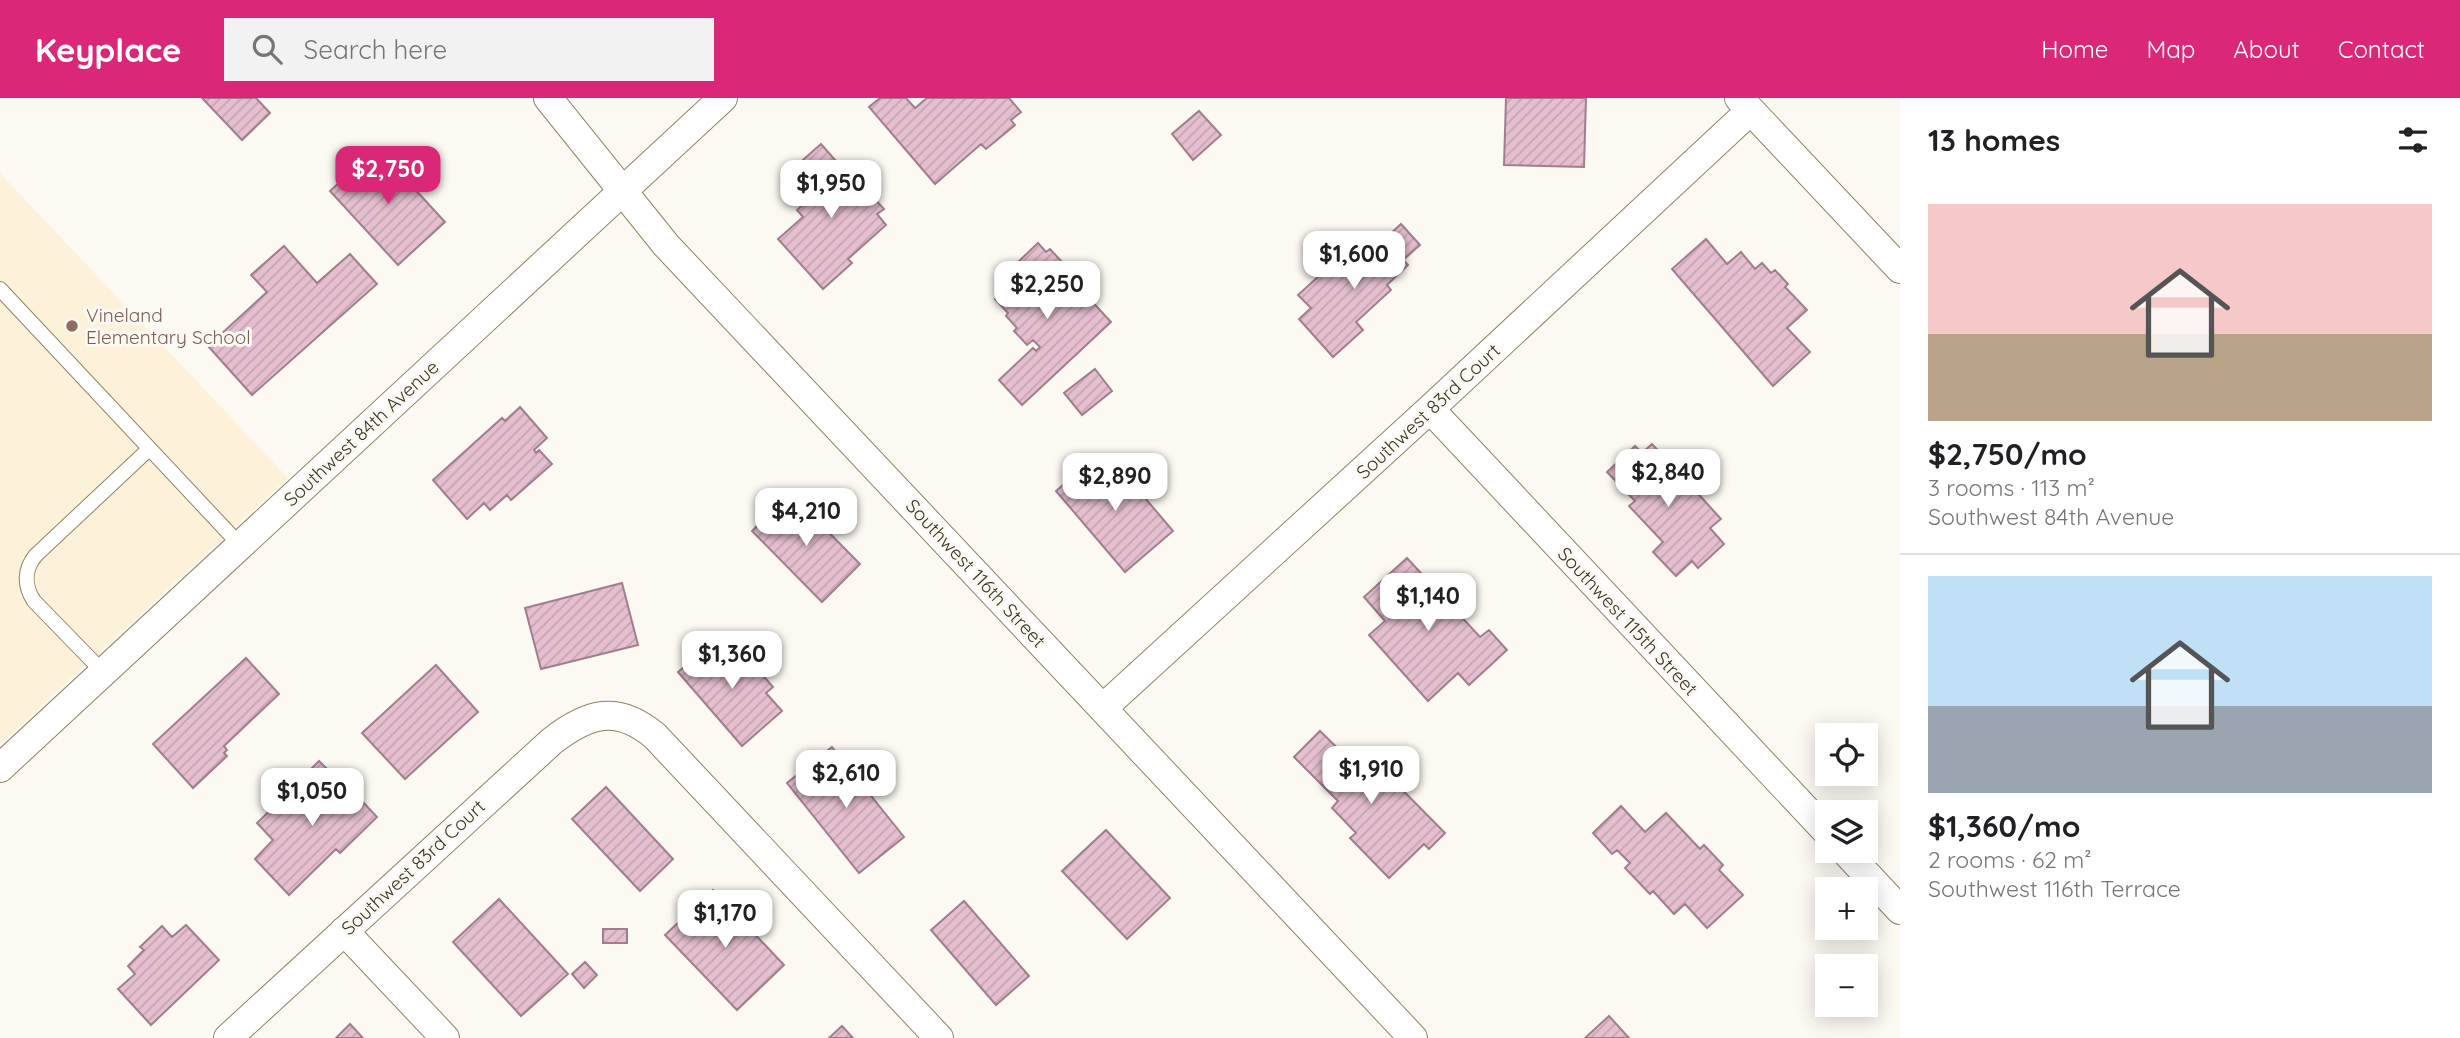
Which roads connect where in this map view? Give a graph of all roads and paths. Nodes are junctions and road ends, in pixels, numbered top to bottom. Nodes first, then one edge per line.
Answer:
1 (548, 98) edge
2 (723, 98) edge
3 (1744, 104) edge
4 (623, 190) junction
5 (1900, 269) edge
6 (0, 289) edge
7 (1430, 410) junction
8 (149, 449) junction
9 (240, 545) junction
10 (103, 672) junction
11 (1103, 708) junction
12 (0, 768) edge
13 (1815, 819) edge
14 (1856, 863) edge
15 (1900, 910) edge
16 (344, 931) junction
17 (229, 1038) edge
18 (445, 1038) edge
19 (939, 1038) edge
20 (1413, 1038) edge

1 - 4 street, Southwest 116th Street
2 - 4 street, Southwest 84th Avenue
3 - 5 street
3 - 7 street, Southwest 83rd Court
4 - 9 street, Southwest 84th Avenue
4 - 11 street, Southwest 116th Street
6 - 8 lane
7 - 11 street, Southwest 83rd Court
7 - 13 street, Southwest 115th Street
8 - 9 lane
8 - 10 lane
9 - 10 street, Southwest 84th Avenue
10 - 12 street, Southwest 84th Avenue
11 - 20 street, Southwest 116th Street
14 - 15 street
16 - 17 street, Southwest 83rd Court
16 - 18 street
16 - 19 street, Southwest 83rd Court

